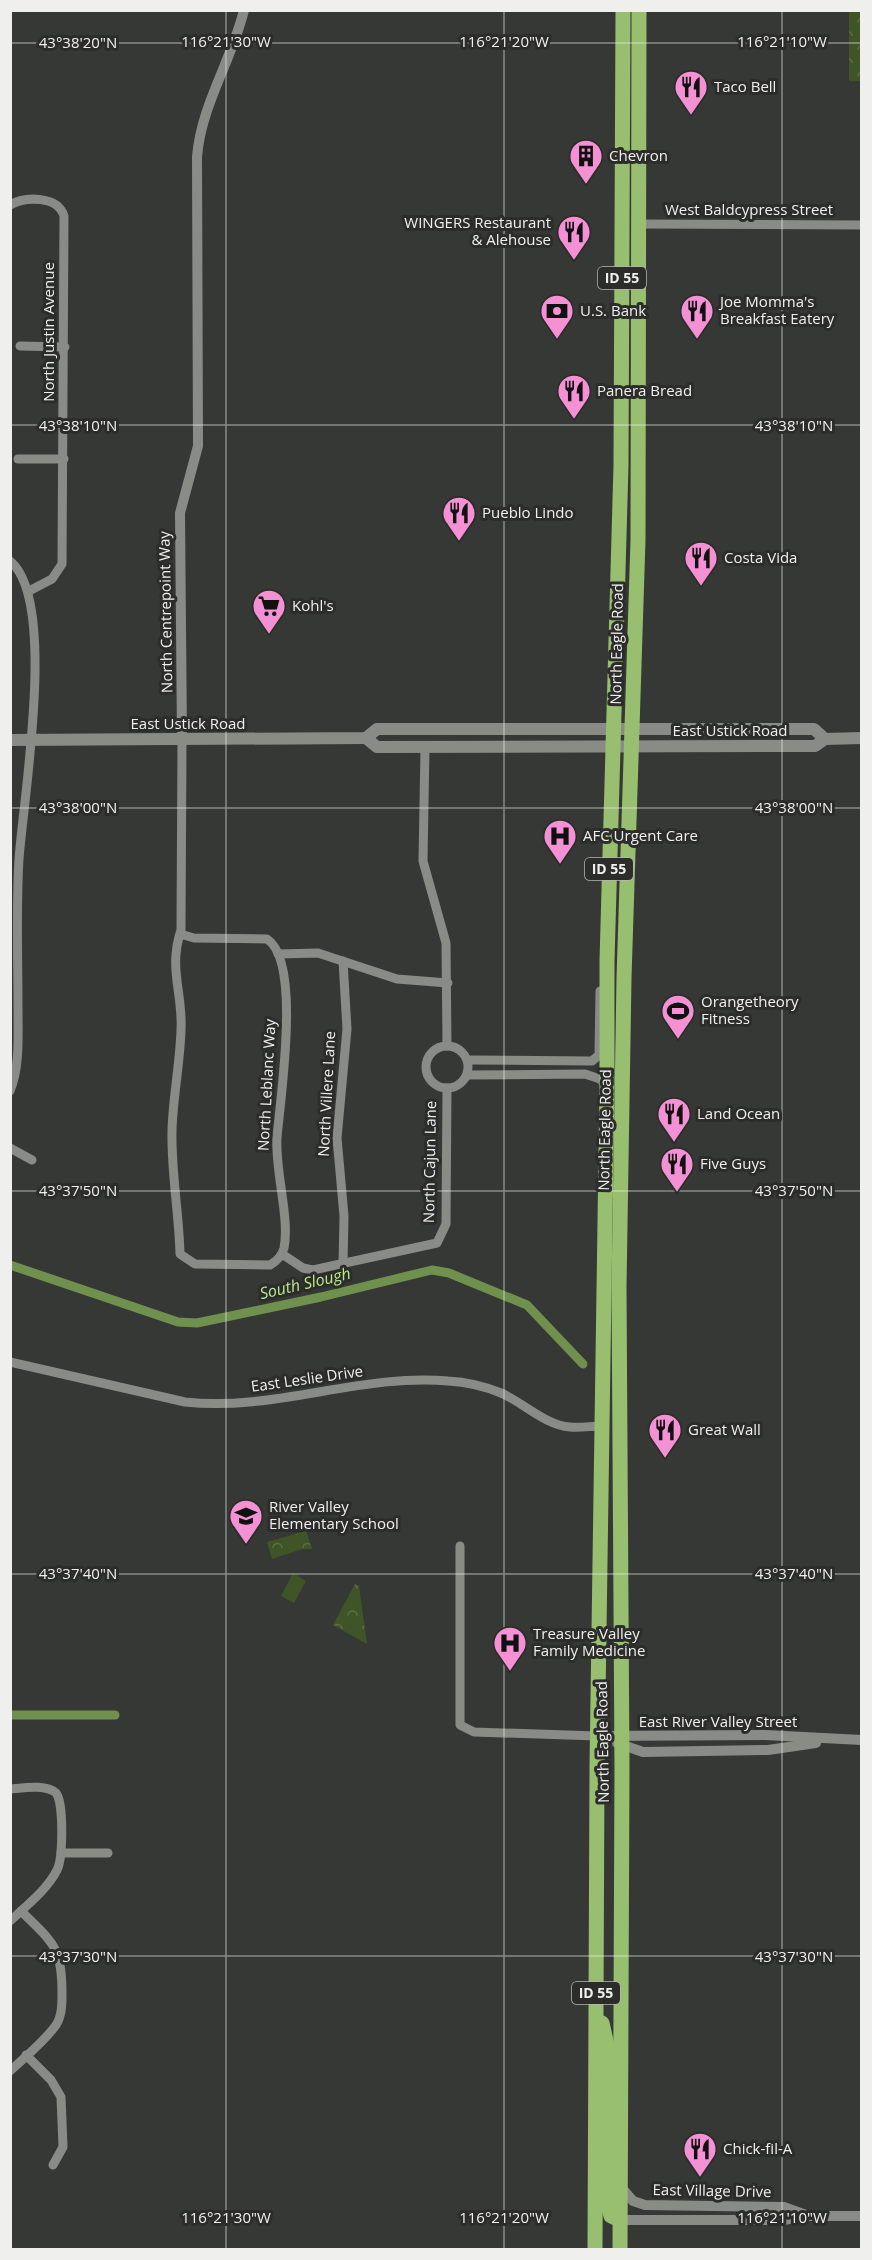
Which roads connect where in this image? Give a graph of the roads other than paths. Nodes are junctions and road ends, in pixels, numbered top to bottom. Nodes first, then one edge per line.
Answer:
1 (244, 10) edge
2 (623, 10) edge
3 (639, 10) edge
4 (10, 205) edge
5 (630, 225) junction
6 (861, 225) edge
7 (20, 346) dead end
8 (65, 347) junction
9 (18, 459) dead end
10 (64, 459) junction
11 (10, 561) edge
12 (28, 591) junction
13 (614, 729) junction
14 (633, 729) junction
15 (366, 738) junction
16 (861, 738) edge
17 (182, 739) junction
18 (825, 739) junction
19 (10, 740) edge
20 (33, 740) junction
21 (425, 747) junction
22 (614, 747) junction
23 (632, 747) junction
24 (180, 934) junction
25 (278, 954) junction
26 (343, 961) junction
27 (607, 961) junction
28 (448, 983) junction
29 (447, 1046) junction
30 (467, 1060) junction
31 (467, 1075) junction
32 (607, 1086) junction
33 (447, 1088) junction
34 (10, 1091) edge
35 (10, 1148) edge
36 (621, 1152) junction
37 (32, 1160) dead end
38 (605, 1164) junction
39 (282, 1254) junction
40 (344, 1264) junction
41 (620, 1287) junction
42 (10, 1362) edge
43 (602, 1426) junction
44 (460, 1546) dead end
45 (597, 1736) junction
46 (622, 1740) junction
47 (838, 1740) junction
48 (861, 1740) edge
49 (10, 1789) edge
50 (61, 1853) junction
51 (108, 1853) dead end
52 (21, 1911) junction
53 (10, 1921) edge
54 (596, 2001) junction
55 (26, 2055) junction
56 (10, 2072) edge
57 (54, 2165) dead end
58 (621, 2187) junction
59 (809, 2216) junction
60 (861, 2216) edge
61 (620, 2220) junction
62 (595, 2250) edge
63 (620, 2250) edge

1 - 17 street, North Centrepoint Way
2 - 5 highway
3 - 5 highway, North Eagle Road / ID 55
4 - 8 street, North Justin Avenue
5 - 6 street, West Baldcypress Street
5 - 13 highway, North Eagle Road / ID 55
5 - 14 highway, North Eagle Road / ID 55
7 - 8 street
8 - 10 street, North Justin Avenue
9 - 10 street
10 - 12 street, North Justin Avenue
11 - 12 street
12 - 20 street
13 - 14 main road, East Ustick Road
13 - 15 main road, East Ustick Road
13 - 22 highway, North Eagle Road / ID 55
14 - 18 main road, East Ustick Road
14 - 23 highway, North Eagle Road / ID 55
15 - 17 main road, East Ustick Road
15 - 21 main road, East Ustick Road
16 - 18 main road, East Ustick Road
17 - 20 main road, East Ustick Road
17 - 24 street, North Centrepoint Way
18 - 23 main road, East Ustick Road
19 - 20 main road, East Ustick Road
20 - 34 street
21 - 22 main road, East Ustick Road
21 - 28 street
22 - 23 main road, East Ustick Road
22 - 27 highway, North Eagle Road / ID 55
23 - 36 highway, North Eagle Road / ID 55
24 - 25 street
24 - 39 street, North Centrepoint Way
25 - 26 street
25 - 39 street, North Leblanc Way
26 - 28 street
26 - 40 street, North Villere Lane
27 - 30 street
27 - 32 highway, North Eagle Road / ID 55
28 - 29 street
29 - 30 street
29 - 33 street
30 - 31 street
31 - 32 street
31 - 33 street
32 - 36 highway
32 - 38 highway, North Eagle Road / ID 55
33 - 40 street, North Cajun Lane
35 - 37 street
36 - 41 highway, North Eagle Road / ID 55
38 - 41 highway
38 - 43 highway, North Eagle Road / ID 55
39 - 40 street
41 - 46 highway, North Eagle Road / ID 55
42 - 43 street, East Leslie Drive
43 - 45 highway, North Eagle Road / ID 55
44 - 45 street, East River Valley Street
45 - 46 street, East River Valley Street
45 - 54 highway, North Eagle Road / ID 55
46 - 47 street, East River Valley Street
46 - 47 street, East River Valley Street
46 - 58 highway, North Eagle Road / ID 55
47 - 48 street, East River Valley Street
49 - 50 street
50 - 51 street
50 - 52 street
52 - 53 street
52 - 55 street
54 - 61 highway
54 - 62 highway, North Eagle Road / ID 55
55 - 56 street
55 - 57 street
58 - 59 street, East Village Drive
58 - 61 highway, North Eagle Road / ID 55
59 - 60 street, East Village Drive
59 - 61 street, East Village Drive
61 - 63 highway, North Eagle Road / ID 55

